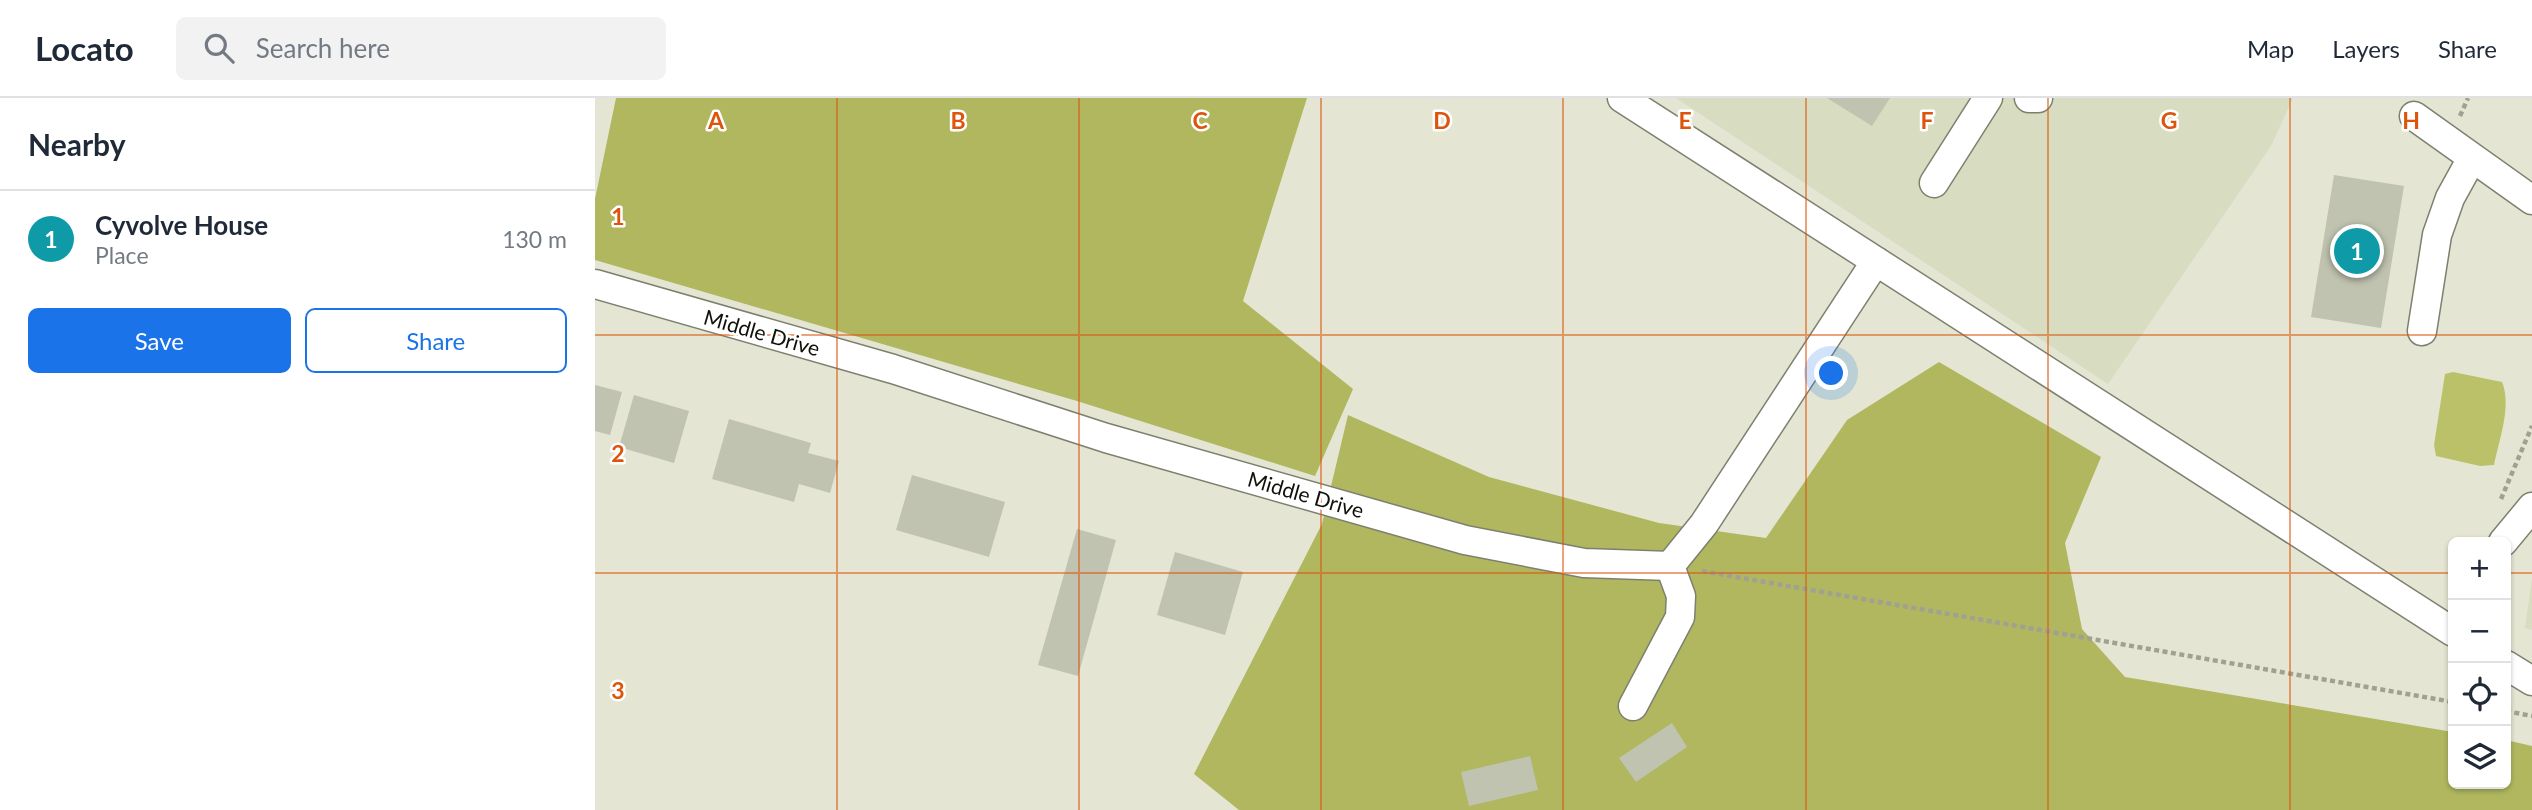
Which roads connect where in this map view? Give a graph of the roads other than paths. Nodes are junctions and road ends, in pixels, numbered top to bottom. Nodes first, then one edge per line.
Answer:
1 (1622, 98) edge
2 (1988, 98) edge
3 (2029, 98) edge
4 (2038, 98) edge
5 (2414, 116) dead end
6 (2472, 158) junction
7 (1934, 183) dead end
8 (2532, 200) edge
9 (1876, 261) junction
10 (595, 284) edge
11 (2422, 331) dead end
12 (2532, 508) edge
13 (2508, 537) edge
14 (1670, 566) junction
15 (2448, 620) edge
16 (2511, 668) edge
17 (2532, 681) edge
18 (1633, 706) dead end

1 - 9 street
2 - 7 street
3 - 4 street
5 - 6 street
6 - 8 street
6 - 11 street
9 - 14 street
9 - 15 street
10 - 14 street, Middle Drive
12 - 13 street
14 - 18 street
16 - 17 street

